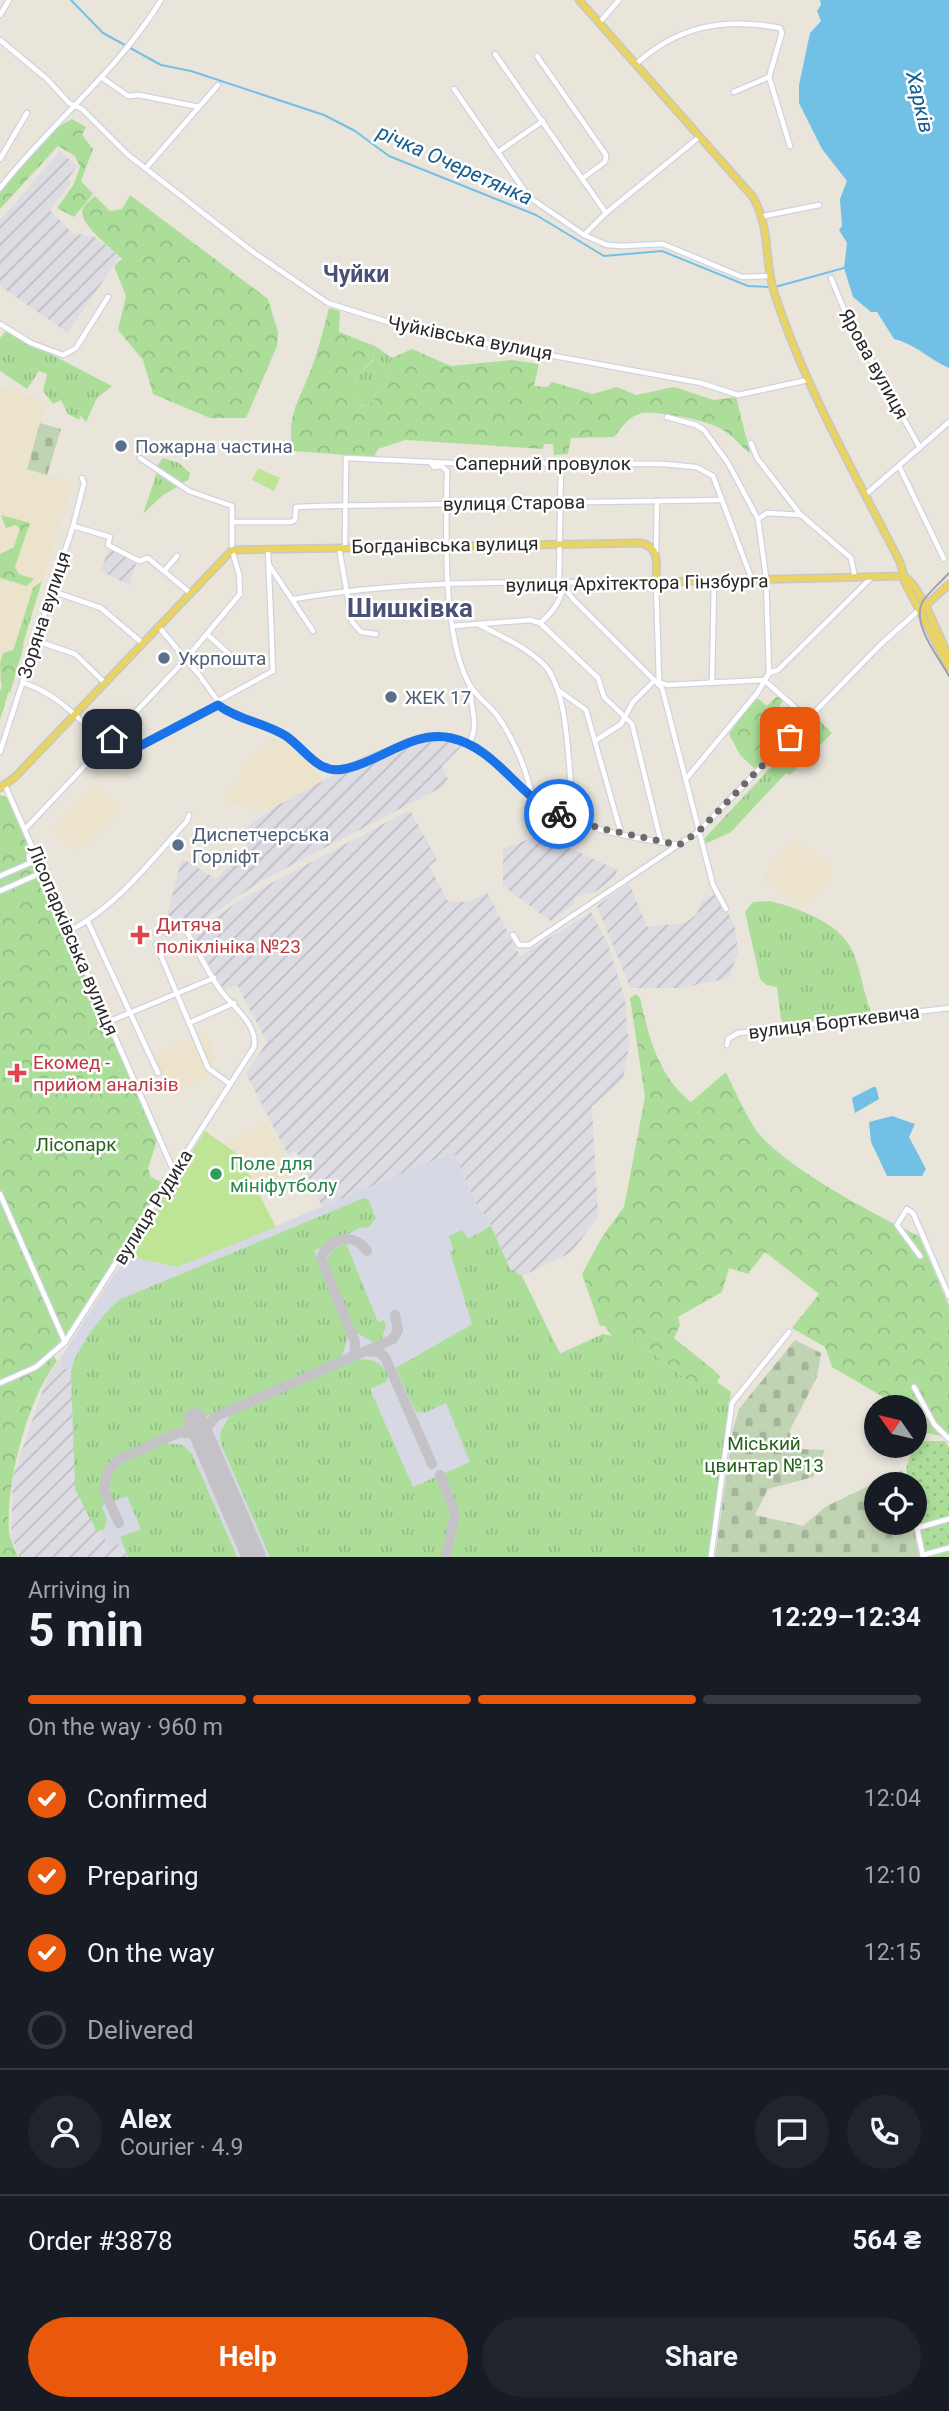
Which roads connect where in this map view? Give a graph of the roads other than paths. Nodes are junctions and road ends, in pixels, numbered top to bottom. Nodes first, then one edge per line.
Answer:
1 (9, 0) edge
2 (161, 0) edge
3 (579, 0) edge
4 (619, 0) edge
5 (0, 15) edge
6 (599, 23) junction
7 (0, 40) edge
8 (495, 54) dead end
9 (537, 56) dead end
10 (635, 65) junction
11 (769, 76) junction
12 (101, 77) junction
13 (218, 85) dead end
14 (454, 89) dead end
15 (734, 92) dead end
16 (73, 105) junction
17 (199, 107) junction
18 (27, 113) dead end
19 (543, 121) junction
20 (698, 138) junction
21 (790, 146) dead end
22 (498, 153) junction
23 (0, 159) edge
24 (146, 168) junction
25 (583, 178) junction
26 (0, 188) edge
27 (820, 205) dead end
28 (606, 213) junction
29 (764, 216) junction
30 (584, 235) junction
31 (771, 276) junction
32 (831, 278) dead end
33 (108, 296) dead end
34 (0, 324) edge
35 (807, 380) junction
36 (667, 417) dead end
37 (949, 422) edge
38 (751, 443) dead end
39 (920, 448) junction
40 (139, 458) dead end
41 (430, 462) junction
42 (561, 464) junction
43 (899, 466) junction
44 (82, 478) dead end
45 (865, 495) junction
46 (722, 500) junction
47 (657, 501) junction
48 (558, 502) junction
49 (446, 504) junction
50 (345, 506) junction
51 (801, 515) junction
52 (758, 519) junction
53 (234, 522) junction
54 (74, 526) junction
55 (448, 544) junction
56 (561, 544) junction
57 (342, 546) junction
58 (268, 549) junction
59 (232, 550) junction
60 (656, 552) junction
61 (177, 556) dead end
62 (944, 559) dead end
63 (269, 564) junction
64 (164, 570) junction
65 (855, 579) junction
66 (870, 579) junction
67 (905, 579) junction
68 (752, 581) junction
69 (766, 581) junction
70 (656, 582) junction
71 (714, 582) junction
72 (563, 583) junction
73 (949, 584) edge
74 (449, 586) junction
75 (52, 591) junction
76 (189, 592) junction
77 (345, 592) junction
78 (294, 599) junction
79 (923, 608) junction
80 (477, 623) junction
81 (540, 623) junction
82 (158, 625) junction
83 (453, 626) junction
84 (313, 631) dead end
85 (376, 634) dead end
86 (208, 635) junction
87 (37, 641) junction
88 (141, 642) junction
89 (230, 655) dead end
90 (949, 656) edge
91 (185, 660) junction
92 (949, 667) edge
93 (769, 673) junction
94 (764, 680) junction
95 (657, 681) junction
96 (104, 682) junction
97 (24, 683) junction
98 (712, 683) junction
99 (470, 686) junction
100 (557, 690) junction
101 (218, 703) junction
102 (73, 714) junction
103 (624, 718) junction
104 (808, 719) junction
105 (112, 739) junction
106 (595, 741) junction
107 (469, 743) junction
108 (107, 744) junction
109 (0, 752) edge
110 (686, 780) junction
111 (3, 786) edge
112 (533, 799) junction
113 (189, 815) dead end
114 (574, 819) junction
115 (25, 829) junction
116 (699, 831) junction
117 (621, 833) junction
118 (661, 842) junction
119 (679, 845) junction
120 (35, 853) junction
121 (43, 872) junction
122 (0, 876) edge
123 (0, 891) edge
124 (726, 909) dead end
125 (88, 922) junction
126 (69, 932) junction
127 (187, 932) dead end
128 (513, 935) dead end
129 (156, 944) dead end
130 (214, 978) junction
131 (175, 995) junction
132 (234, 1003) junction
133 (949, 1009) edge
134 (131, 1013) junction
135 (108, 1022) junction
136 (189, 1023) junction
137 (727, 1045) dead end
138 (158, 1073) dead end
139 (230, 1084) junction
140 (174, 1173) junction
141 (0, 1194) edge
142 (920, 1256) dead end
143 (949, 1296) edge
144 (789, 1332) dead end
145 (65, 1342) junction
146 (0, 1383) edge
147 (914, 1387) dead end
148 (949, 1440) edge
149 (949, 1519) edge
150 (927, 1525) edge
151 (918, 1535) edge
152 (949, 1548) edge
153 (923, 1556) edge
154 (710, 1557) edge

1 - 5 street
2 - 12 street
3 - 6 main road
4 - 6 street
6 - 10 main road
7 - 16 street, Чуйківська вулиця
8 - 19 street
9 - 25 street
10 - 11 street
10 - 20 main road
11 - 15 street
11 - 21 street
12 - 16 street
12 - 17 street
13 - 17 street
14 - 22 street
16 - 24 street, Чуйківська вулиця
16 - 26 street
17 - 24 street
18 - 23 street
19 - 22 street
19 - 25 street
20 - 28 street
20 - 29 main road
22 - 30 street
24 - 35 street, Чуйківська вулиця
25 - 28 street
27 - 29 street
28 - 30 street
29 - 31 main road
30 - 31 street
31 - 35 main road
32 - 39 street, Ярова вулиця
33 - 34 street
35 - 45 main road
36 - 52 street
37 - 39 street
38 - 51 street
39 - 43 street
40 - 53 street
41 - 42 street, Саперний провулок
41 - 49 street
41 - 50 street, Саперний провулок
42 - 46 street, Саперний провулок
42 - 48 street
43 - 45 street
43 - 62 street
44 - 54 street, Зоряна вулиця
45 - 67 main road
46 - 47 street, вулиця Старова
46 - 68 street
47 - 48 street, вулиця Старова
47 - 60 street
48 - 49 street, вулиця Старова
48 - 56 street
49 - 50 street, вулиця Старова
49 - 55 street
50 - 53 street, вулиця Старова
50 - 57 street
51 - 52 street
51 - 65 street
52 - 69 street
53 - 59 street
54 - 64 street
54 - 75 street, Зоряна вулиця
55 - 56 main road, Богданівська вулиця
55 - 57 main road, Богданівська вулиця
55 - 74 street
56 - 60 main road, Богданівська вулиця
56 - 72 street
57 - 58 main road, Богданівська вулиця
57 - 77 street
58 - 59 main road, Богданівська вулиця
58 - 63 street
59 - 76 main road
59 - 86 street
60 - 70 main road
61 - 64 street
63 - 78 street
63 - 101 street
64 - 76 street
65 - 66 main road, вулиця Архітектора Гінзбурга
65 - 69 main road, вулиця Архітектора Гінзбурга
66 - 67 main road, вулиця Архітектора Гінзбурга
66 - 93 street
67 - 79 main road
68 - 69 main road, вулиця Архітектора Гінзбурга
68 - 71 main road, вулиця Архітектора Гінзбурга
69 - 93 street
70 - 71 main road, вулиця Архітектора Гінзбурга
70 - 72 street, вулиця Архітектора Гінзбурга
70 - 95 street
71 - 98 street
72 - 74 street, вулиця Архітектора Гінзбурга
72 - 81 street
72 - 95 street
73 - 79 main road
74 - 77 street, вулиця Архітектора Гінзбурга
74 - 83 street
75 - 87 street, Зоряна вулиця
75 - 88 street
76 - 82 main road
77 - 78 street, вулиця Архітектора Гінзбурга
77 - 85 street
78 - 84 street
79 - 90 main road
79 - 92 main road
79 - 104 street
80 - 81 street
80 - 83 street
80 - 100 street
81 - 103 street
82 - 88 main road
82 - 91 street
83 - 99 street
86 - 89 street
86 - 91 street
87 - 96 street
87 - 97 street, Зоряна вулиця
88 - 96 main road
91 - 101 street
91 - 105 street
93 - 94 street
94 - 98 street
94 - 104 street
94 - 110 street
95 - 98 street
95 - 103 street
95 - 110 street
96 - 102 main road
97 - 102 street
97 - 109 street, Зоряна вулиця
99 - 107 street
99 - 112 street
100 - 106 street
100 - 114 street
101 - 105 street
101 - 107 street
102 - 108 street
102 - 111 main road
103 - 106 street
103 - 118 street
104 - 116 street
105 - 108 street
106 - 117 street
107 - 112 street
108 - 115 street
110 - 116 street
111 - 115 street, Лісопарківська вулиця
112 - 114 street
113 - 125 street
114 - 117 street
115 - 120 street, Лісопарківська вулиця
116 - 119 street
116 - 124 street
117 - 118 street
118 - 119 street
119 - 128 street
120 - 121 street, Лісопарківська вулиця
120 - 122 street
121 - 123 street
121 - 126 street, Лісопарківська вулиця
125 - 126 street
125 - 134 street
126 - 135 street, Лісопарківська вулиця
127 - 130 street
129 - 131 street
130 - 131 street
130 - 132 street
131 - 134 street
131 - 136 street
132 - 136 street
132 - 139 street, вулиця Рудика
133 - 137 street, вулиця Борткевича
134 - 135 street
134 - 138 street
135 - 140 street, Лісопарківська вулиця
136 - 139 street
139 - 140 street, вулиця Рудика
140 - 145 street, вулиця Рудика
141 - 145 street
142 - 143 street
144 - 154 street
145 - 146 street, вулиця Рудика
147 - 148 street
149 - 150 street
151 - 153 street
152 - 153 street

